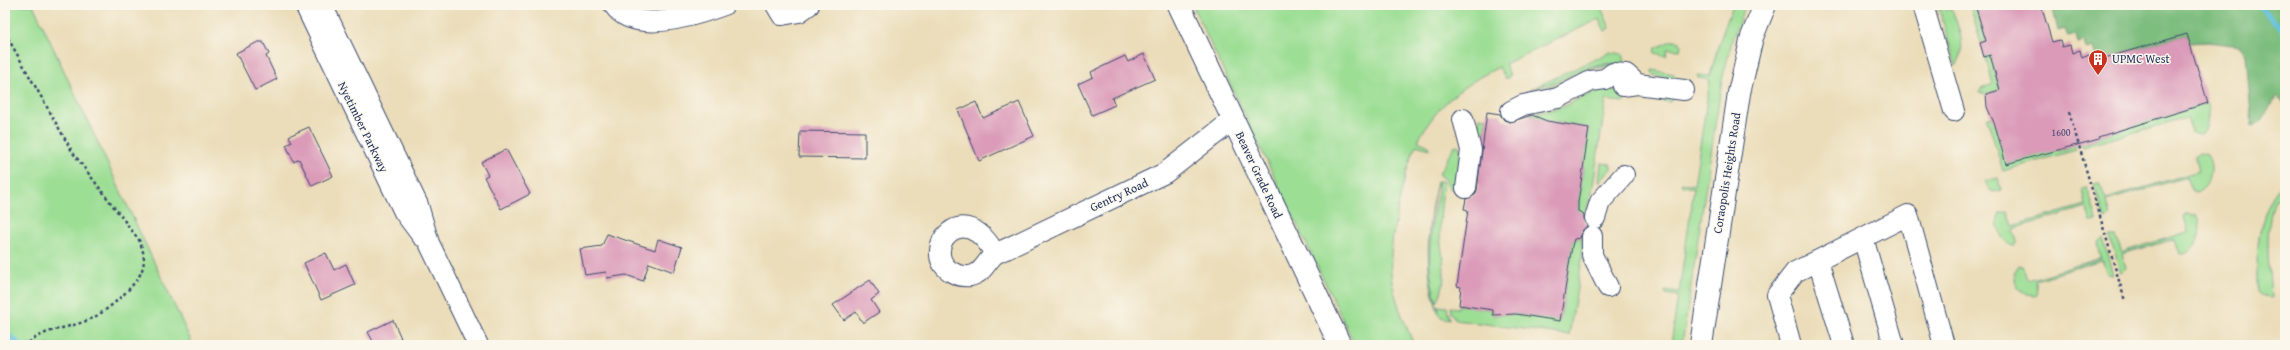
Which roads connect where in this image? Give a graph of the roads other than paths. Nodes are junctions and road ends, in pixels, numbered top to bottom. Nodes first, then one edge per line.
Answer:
1 (305, 5) edge
2 (322, 5) edge
3 (614, 5) edge
4 (724, 5) edge
5 (776, 5) edge
6 (809, 5) edge
7 (1179, 5) edge
8 (1765, 5) edge
9 (1923, 5) edge
10 (670, 12) edge
11 (1684, 90) dead end
12 (1954, 111) dead end
13 (1511, 112) dead end
14 (1463, 119) dead end
15 (1233, 120) junction
16 (1624, 175) dead end
17 (1466, 188) dead end
18 (1863, 238) junction
19 (429, 244) junction
20 (995, 254) dead end
21 (1818, 261) junction
22 (1608, 287) dead end
23 (478, 345) edge
24 (1340, 345) edge
25 (1702, 345) edge
26 (1791, 345) edge
27 (1844, 345) edge
28 (1894, 345) edge
29 (1944, 345) edge

1 - 19 street, Nyetimber Parkway
2 - 19 street, Nyetimber Parkway
3 - 10 street
4 - 10 street
5 - 6 street
7 - 15 main road, Beaver Grade Road
8 - 25 main road, Coraopolis Heights Road
9 - 12 street
11 - 13 street
14 - 17 street
15 - 20 street, Gentry Road
15 - 24 main road, Beaver Grade Road
16 - 22 street
18 - 21 street
18 - 28 street
18 - 29 street
19 - 23 street, Nyetimber Parkway
21 - 26 street
21 - 27 street

